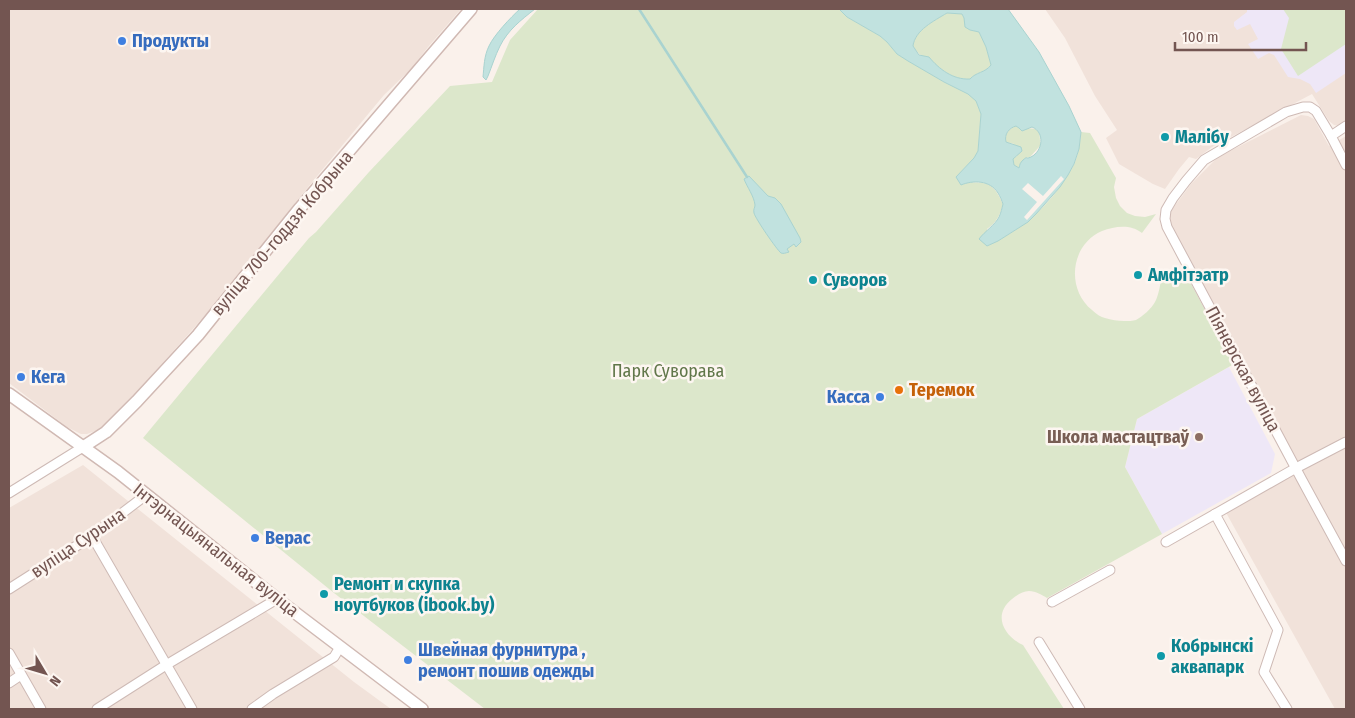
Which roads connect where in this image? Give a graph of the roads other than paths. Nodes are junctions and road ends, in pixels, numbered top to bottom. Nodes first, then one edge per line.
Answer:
1 (471, 9) edge
2 (1346, 126) edge
3 (1331, 136) junction
4 (1346, 165) edge
5 (9, 394) edge
6 (1346, 442) edge
7 (83, 448) junction
8 (1296, 468) junction
9 (9, 493) edge
10 (146, 495) junction
11 (1216, 514) junction
12 (92, 536) junction
13 (1166, 542) dead end
14 (1346, 561) edge
15 (1110, 570) dead end
16 (9, 590) edge
17 (277, 598) junction
18 (1052, 602) dead end
19 (1039, 642) dead end
20 (340, 647) junction
21 (9, 653) edge
22 (166, 665) junction
23 (22, 675) junction
24 (9, 683) edge
25 (41, 709) edge
26 (97, 709) edge
27 (192, 709) edge
28 (252, 709) edge
29 (422, 709) edge
30 (1080, 709) edge
31 (1287, 709) edge

1 - 7 street, вуліца 700-годдзя Кобрына
2 - 3 street
3 - 4 street
3 - 8 street, Піянерская вуліца
5 - 7 street, Інтэрнацыянальная вуліца
6 - 8 street
7 - 9 street
7 - 10 street, Інтэрнацыянальная вуліца
8 - 11 street
8 - 14 street, Піянерская вуліца
10 - 12 street, вуліца Сурына
10 - 17 street, Інтэрнацыянальная вуліца
11 - 13 street
11 - 31 street
12 - 16 street, вуліца Сурына
12 - 22 street
15 - 18 street
17 - 20 street, Інтэрнацыянальная вуліца
17 - 22 street
19 - 30 street
20 - 28 street
20 - 29 street, Інтэрнацыянальная вуліца
21 - 23 street
22 - 26 street
22 - 27 street
23 - 24 street
23 - 25 street

